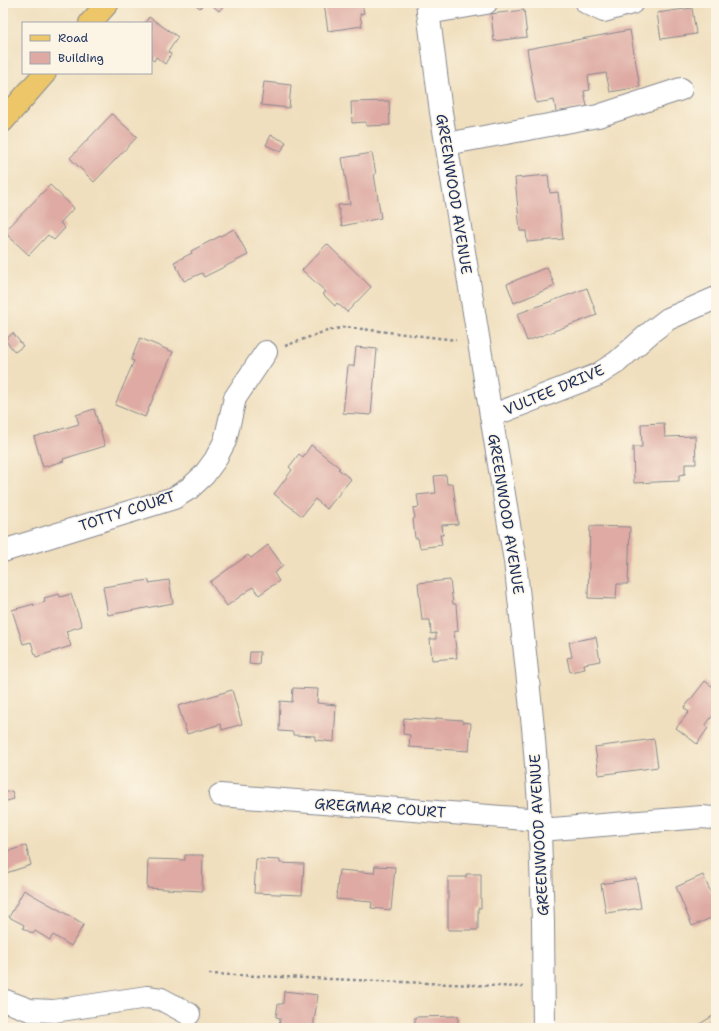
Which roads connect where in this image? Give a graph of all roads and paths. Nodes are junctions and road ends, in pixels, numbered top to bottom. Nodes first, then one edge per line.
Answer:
1 (108, 3) edge
2 (486, 3) edge
3 (587, 3) edge
4 (632, 3) edge
5 (428, 8) edge
6 (91, 22) edge
7 (44, 74) edge
8 (681, 89) dead end
9 (3, 121) edge
10 (446, 144) junction
11 (715, 301) edge
12 (479, 343) junction
13 (266, 352) joint
14 (491, 416) junction
15 (3, 550) edge
16 (220, 795) dead end
17 (715, 816) edge
18 (540, 825) junction
19 (209, 974) dead end
20 (543, 988) junction
21 (3, 1000) edge
22 (189, 1014) dead end
23 (544, 1028) edge

1 - 6 main road
2 - 5 street
3 - 4 street
5 - 10 street, GREENWOOD AVENUE
7 - 9 main road
8 - 10 street
10 - 12 street, GREENWOOD AVENUE
11 - 14 street, VULTEE DRIVE
12 - 13 path
12 - 14 street, GREENWOOD AVENUE
13 - 15 street, TOTTY COURT
14 - 18 street, GREENWOOD AVENUE
16 - 18 street, GREGMAR COURT
17 - 18 street, GREGMAR COURT
18 - 20 street, GREENWOOD AVENUE
19 - 20 path
20 - 23 street, GREENWOOD AVENUE
21 - 22 street

